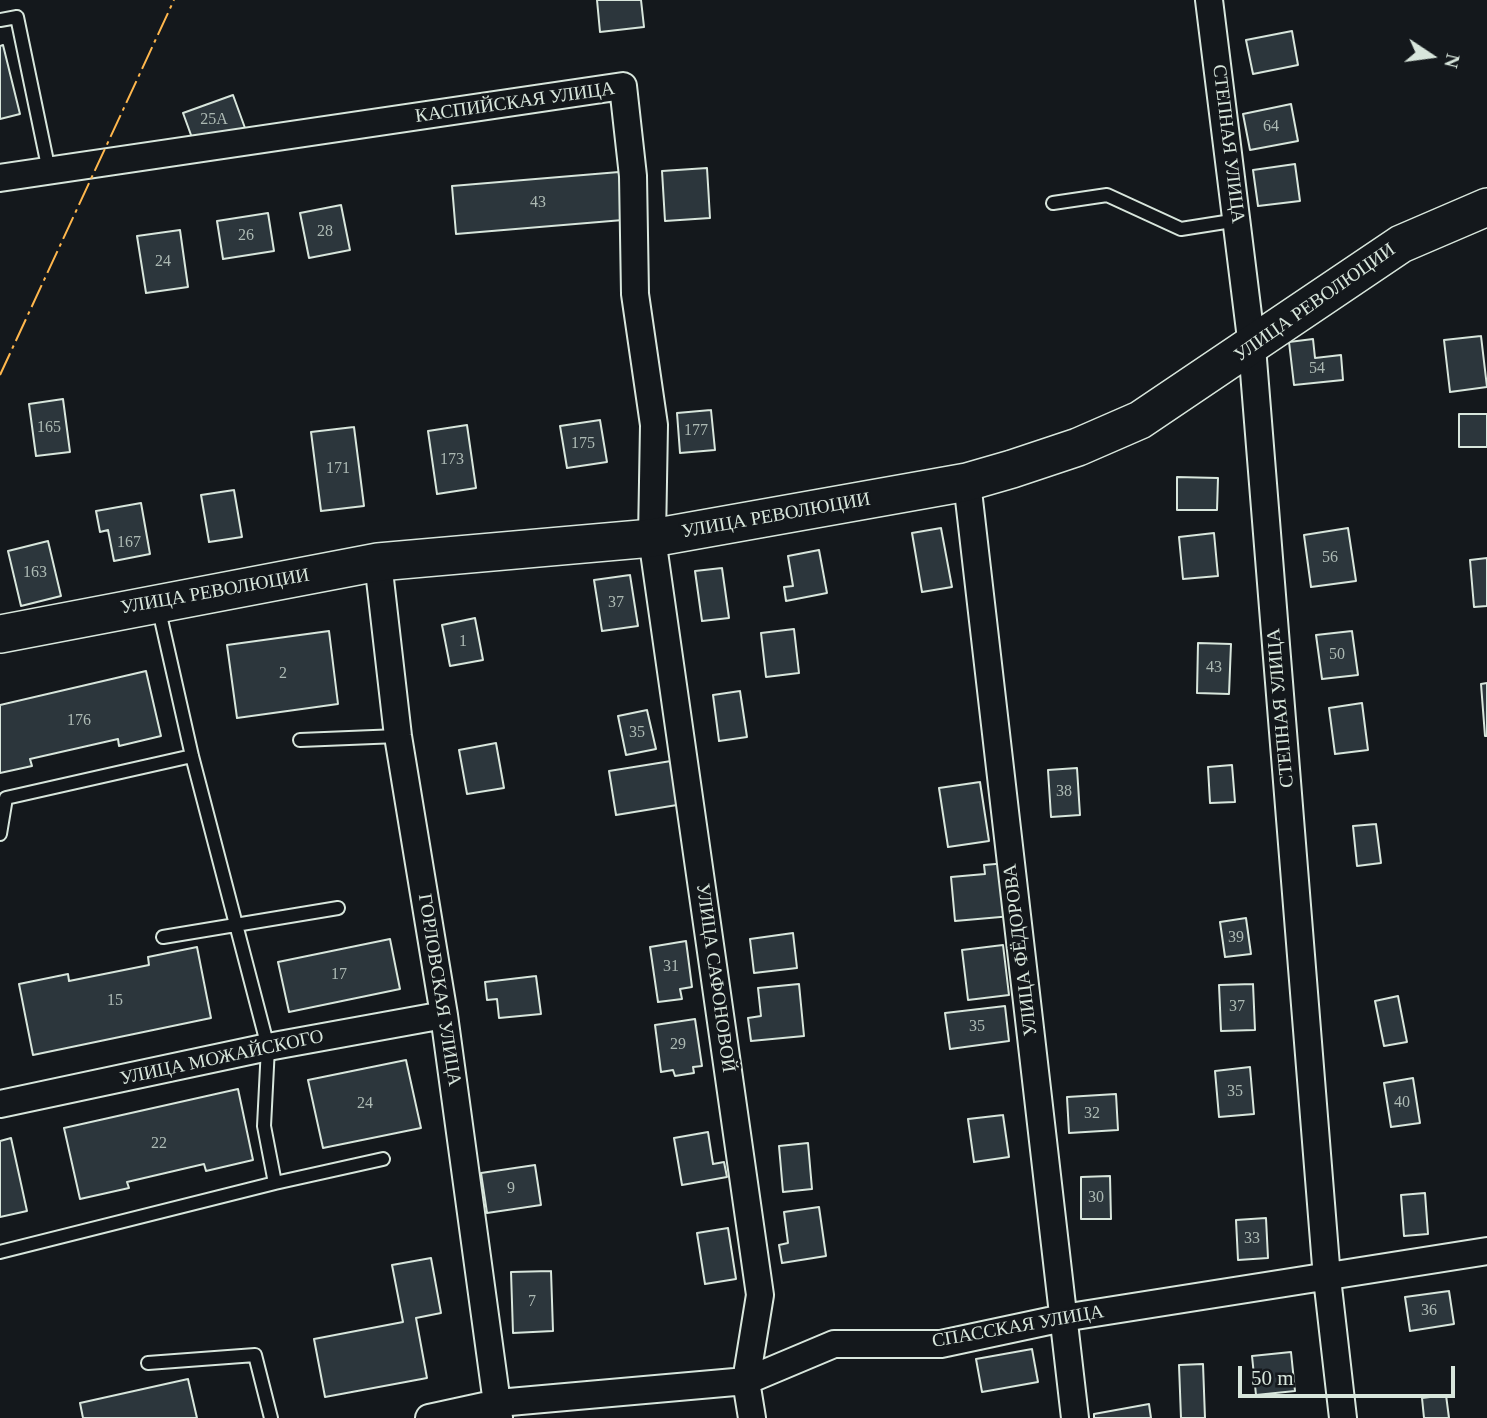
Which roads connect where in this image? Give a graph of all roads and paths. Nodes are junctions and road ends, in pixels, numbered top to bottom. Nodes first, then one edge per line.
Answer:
1 (1209, 0) edge
2 (0, 20) edge
3 (49, 171) junction
4 (0, 178) edge
5 (1053, 202) dead end
6 (1487, 207) edge
7 (1238, 220) junction
8 (1252, 347) junction
9 (967, 482) junction
10 (652, 538) junction
11 (378, 562) junction
12 (158, 602) junction
13 (0, 634) edge
14 (398, 736) junction
15 (300, 740) dead end
16 (192, 756) junction
17 (0, 834) edge
18 (338, 908) dead end
19 (237, 926) junction
20 (163, 937) dead end
21 (444, 1015) junction
22 (268, 1046) junction
23 (0, 1104) edge
24 (383, 1159) dead end
25 (275, 1183) junction
26 (1487, 1251) edge
27 (0, 1252) edge
28 (1327, 1278) junction
29 (1063, 1318) junction
30 (148, 1363) dead end
31 (746, 1381) junction
32 (498, 1410) edge
33 (271, 1418) edge
34 (429, 1418) edge
35 (752, 1418) edge
36 (1075, 1418) edge
37 (1343, 1418) edge

1 - 7 street, СТЕПНАЯ УЛИЦА
2 - 3 lane
3 - 4 street, КАСПИЙСКАЯ УЛИЦА
3 - 10 street, КАСПИЙСКАЯ УЛИЦА
5 - 7 lane
6 - 8 street, УЛИЦА РЕВОЛЮЦИИ
7 - 8 street, СТЕПНАЯ УЛИЦА
8 - 9 street, УЛИЦА РЕВОЛЮЦИИ
8 - 28 street, СТЕПНАЯ УЛИЦА
9 - 10 street, УЛИЦА РЕВОЛЮЦИИ
9 - 29 street, УЛИЦА ФЁДОРОВА
10 - 11 street, УЛИЦА РЕВОЛЮЦИИ
10 - 31 street, УЛИЦА САФОНОВОЙ
11 - 12 street, УЛИЦА РЕВОЛЮЦИИ
11 - 14 street, ГОРЛОВСКАЯ УЛИЦА
12 - 13 street, УЛИЦА РЕВОЛЮЦИИ
12 - 16 lane
14 - 15 lane
14 - 21 street, ГОРЛОВСКАЯ УЛИЦА
16 - 17 lane
16 - 19 lane
18 - 19 lane
19 - 20 lane
19 - 22 lane
21 - 22 street, УЛИЦА МОЖАЙСКОГО
21 - 32 street, ГОРЛОВСКАЯ УЛИЦА
22 - 23 street, УЛИЦА МОЖАЙСКОГО
22 - 25 lane
24 - 25 lane
25 - 27 lane
26 - 28 street, СПАССКАЯ УЛИЦА
28 - 29 street, СПАССКАЯ УЛИЦА
28 - 37 street, СТЕПНАЯ УЛИЦА
29 - 31 street, СПАССКАЯ УЛИЦА
29 - 36 street, УЛИЦА ФЁДОРОВА
30 - 33 lane
31 - 32 street, СПАССКАЯ УЛИЦА
31 - 35 street, УЛИЦА САФОНОВОЙ
32 - 34 street, СПАССКАЯ УЛИЦА

